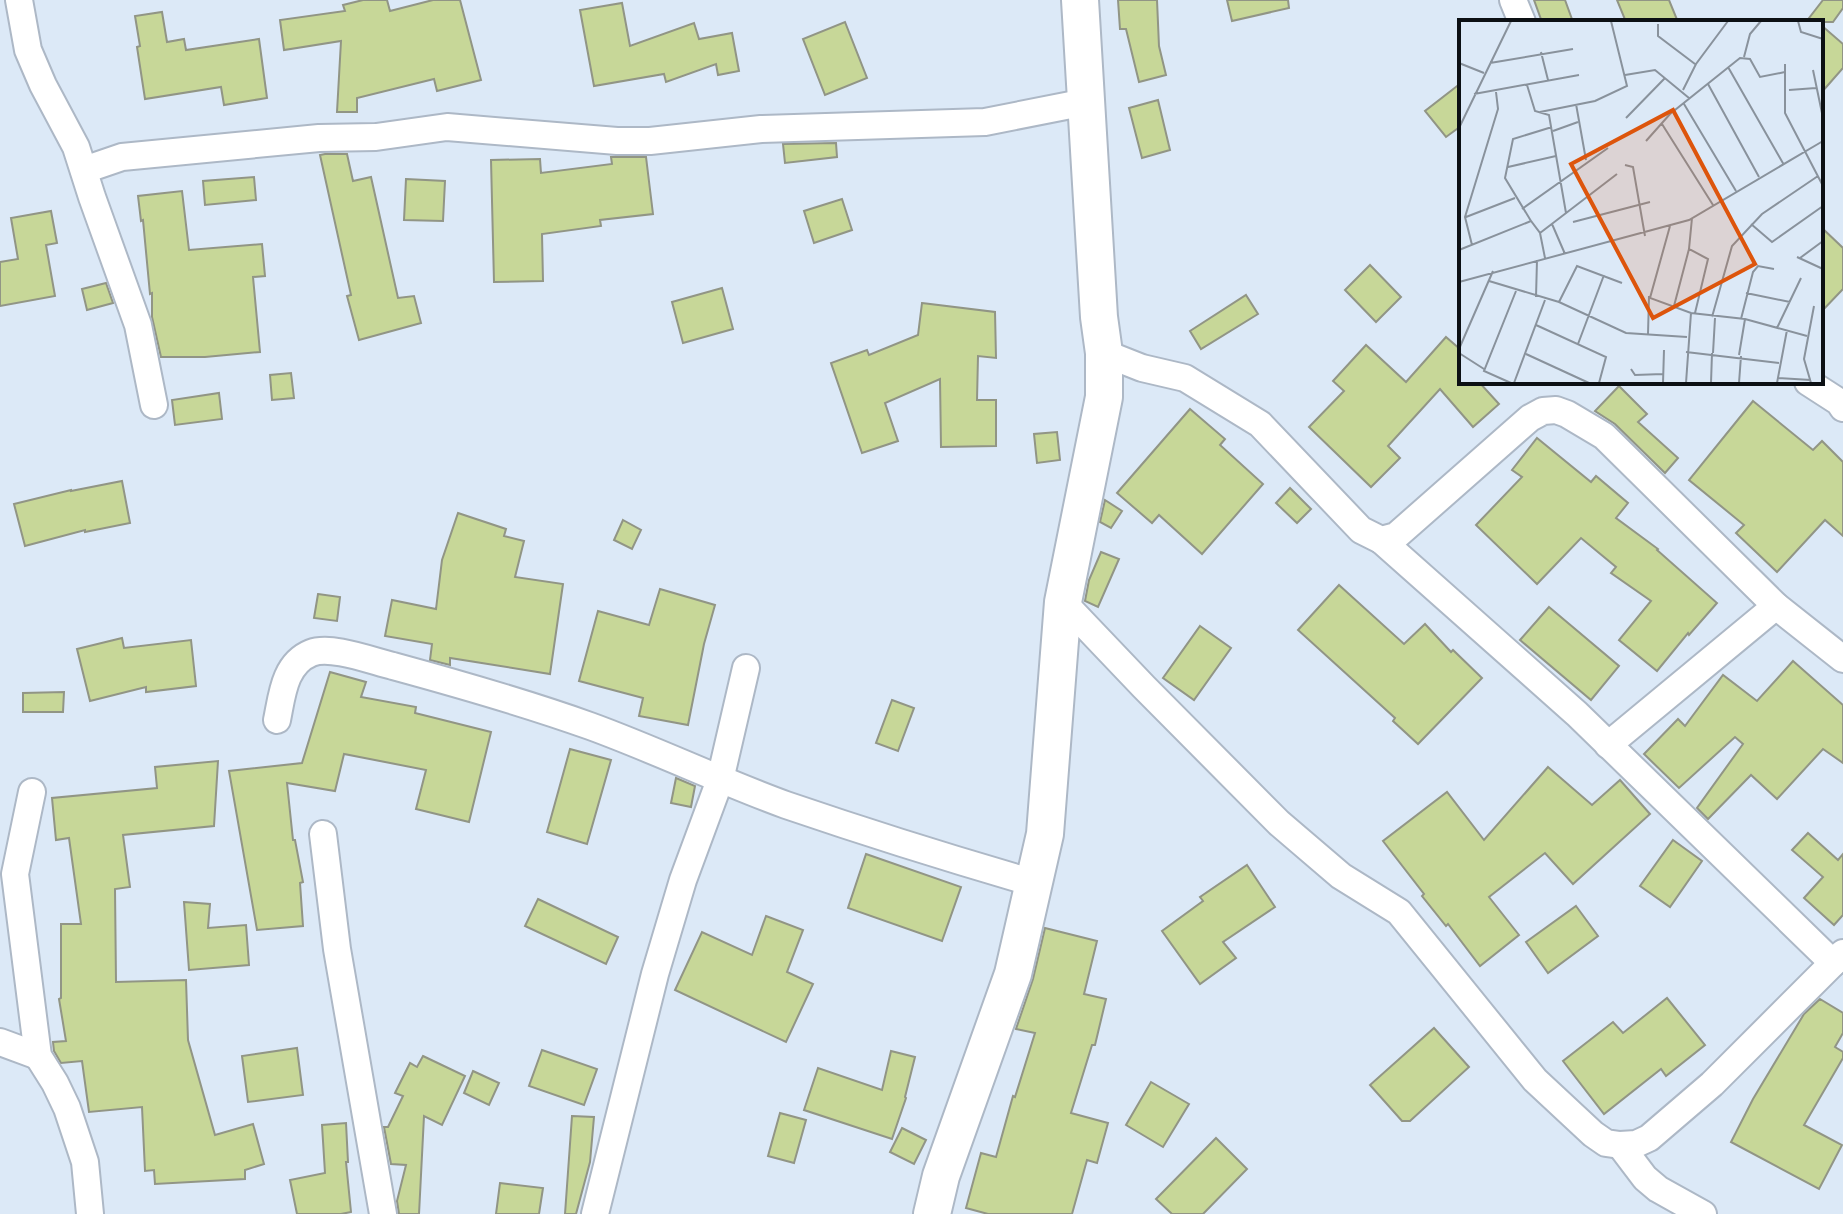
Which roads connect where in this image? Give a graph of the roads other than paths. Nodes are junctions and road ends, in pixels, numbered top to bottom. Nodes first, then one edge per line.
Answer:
1 (19, 0) edge
2 (1080, 0) edge
3 (1513, 0) edge
4 (1521, 20) edge
5 (1086, 102) junction
6 (84, 170) junction
7 (1104, 353) junction
8 (1811, 384) edge
9 (154, 405) dead end
10 (1843, 408) edge
11 (1381, 540) junction
12 (1063, 602) junction
13 (1776, 606) junction
14 (1843, 659) edge
15 (746, 668) dead end
16 (277, 720) dead end
17 (1608, 745) junction
18 (720, 780) junction
19 (32, 792) dead end
20 (323, 834) dead end
21 (1034, 883) junction
22 (1838, 958) edge
23 (0, 1042) edge
24 (38, 1056) junction
25 (1620, 1145) junction
26 (90, 1214) edge
27 (383, 1214) edge
28 (595, 1214) edge
29 (932, 1214) edge
30 (1703, 1214) edge

1 - 6 street
2 - 5 street
3 - 4 street
5 - 6 street
5 - 7 street
6 - 9 street
7 - 11 street
7 - 12 street
8 - 10 street
11 - 13 street
11 - 17 street
12 - 21 street
12 - 25 street
13 - 14 street
13 - 17 street
15 - 18 street
16 - 18 street
17 - 22 street
18 - 21 street
18 - 28 street
19 - 24 street
20 - 27 street
21 - 29 street
22 - 25 street
23 - 24 street
24 - 26 street
25 - 30 street

